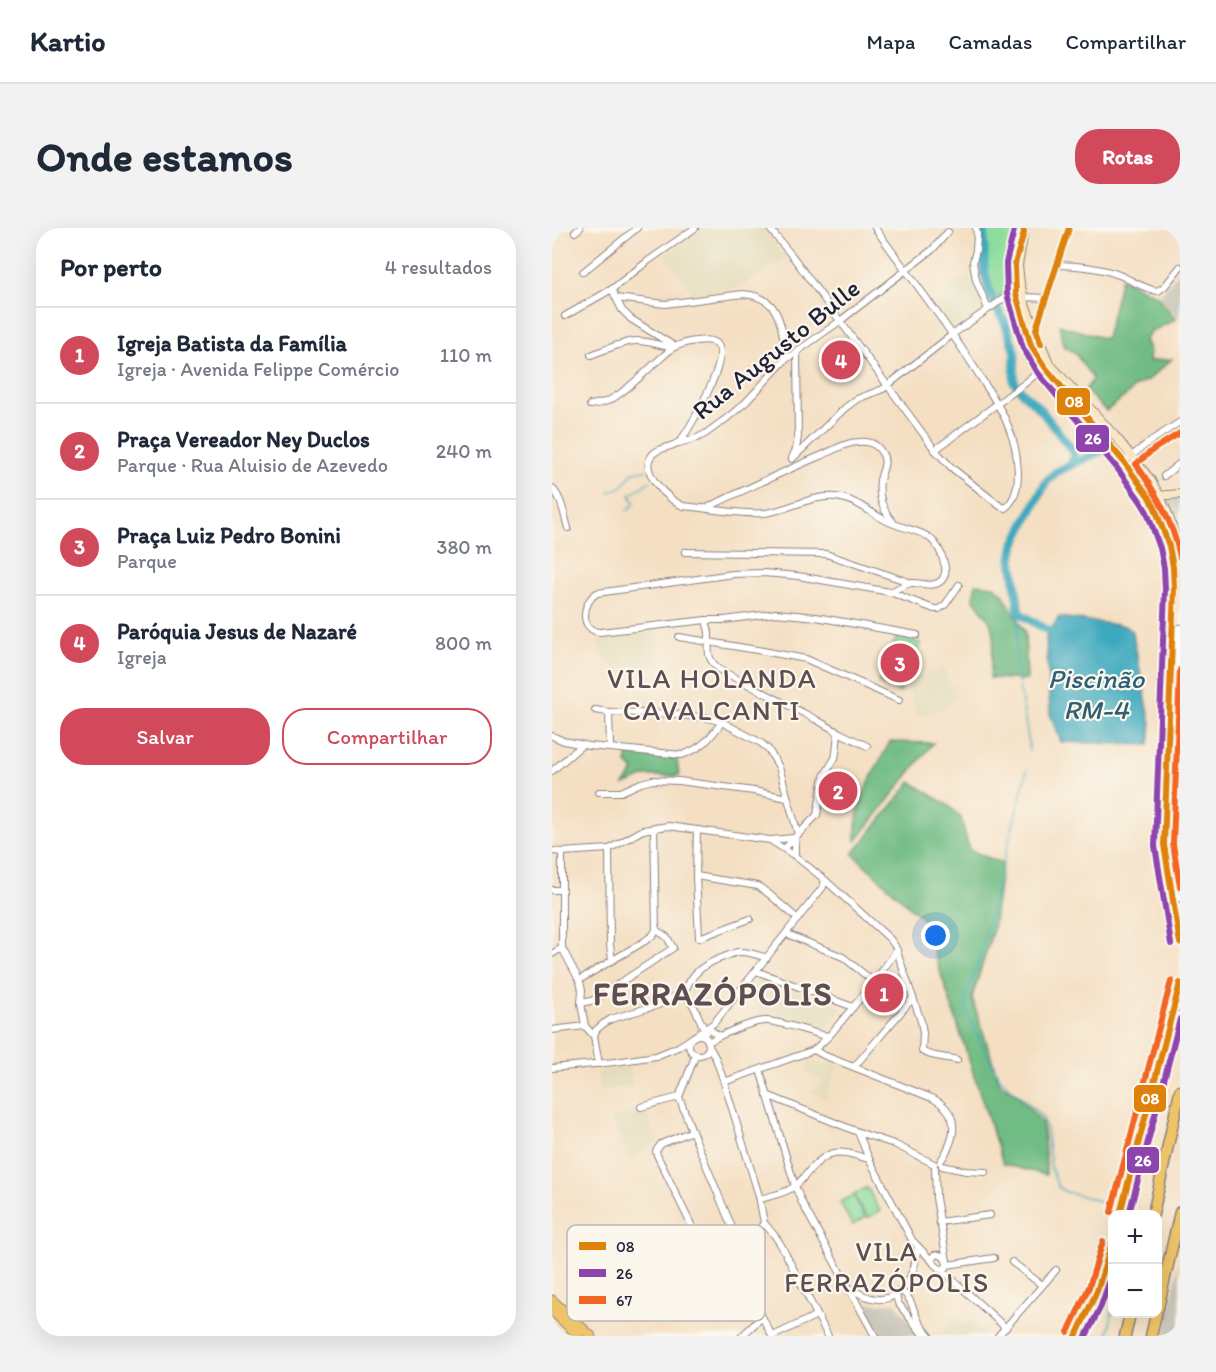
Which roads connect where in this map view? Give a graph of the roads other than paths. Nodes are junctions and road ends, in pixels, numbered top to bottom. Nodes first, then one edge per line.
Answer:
1 (637, 228) edge
2 (695, 228) edge
3 (769, 228) edge
4 (875, 228) edge
5 (976, 228) edge
6 (1023, 228) edge
7 (1069, 228) edge
8 (948, 232) dead end
9 (1057, 265) junction
10 (1180, 267) edge
11 (905, 270) junction
12 (583, 272) dead end
13 (612, 289) junction
14 (1019, 295) junction
15 (616, 298) junction
16 (1046, 298) junction
17 (990, 308) junction
18 (565, 316) dead end
19 (840, 321) junction
20 (1036, 328) junction
21 (953, 334) junction
22 (675, 347) junction
23 (796, 352) junction
24 (591, 355) dead end
25 (785, 360) junction
26 (1047, 365) junction
27 (887, 385) junction
28 (996, 404) junction
29 (590, 405) dead end
30 (1180, 422) edge
31 (679, 443) junction
32 (935, 450) junction
33 (1132, 456) junction
34 (792, 459) junction
35 (1124, 462) junction
36 (1180, 463) edge
37 (788, 469) junction
38 (1164, 476) dead end
39 (552, 488) edge
40 (1180, 494) edge
41 (1160, 496) junction
42 (1149, 497) junction
43 (706, 508) junction
44 (895, 525) junction
45 (568, 528) dead end
46 (1170, 550) junction
47 (685, 552) dead end
48 (1180, 555) edge
49 (912, 583) junction
50 (959, 585) dead end
51 (890, 592) junction
52 (706, 620) junction
53 (724, 620) junction
54 (1180, 628) edge
55 (709, 633) junction
56 (917, 635) dead end
57 (679, 637) dead end
58 (708, 643) junction
59 (899, 700) dead end
60 (595, 710) dead end
61 (609, 712) junction
62 (722, 722) junction
63 (838, 732) junction
64 (552, 736) edge
65 (582, 745) junction
66 (867, 746) dead end
67 (610, 747) junction
68 (552, 771) edge
69 (599, 792) dead end
70 (787, 798) junction
71 (654, 827) junction
72 (697, 830) junction
73 (796, 836) junction
74 (770, 840) junction
75 (785, 848) junction
76 (609, 849) junction
77 (552, 851) edge
78 (562, 852) junction
79 (795, 856) junction
80 (811, 869) junction
81 (696, 876) junction
82 (825, 880) junction
83 (834, 888) junction
84 (552, 890) edge
85 (562, 890) junction
86 (820, 891) junction
87 (1180, 898) edge
88 (750, 919) dead end
89 (798, 919) junction
90 (656, 930) junction
91 (552, 931) edge
92 (561, 931) junction
93 (787, 934) junction
94 (1180, 943) edge
95 (562, 948) junction
96 (897, 950) junction
97 (552, 954) edge
98 (767, 958) junction
99 (612, 960) junction
100 (756, 971) junction
101 (579, 980) junction
102 (874, 982) junction
103 (1180, 983) edge
104 (684, 995) junction
105 (913, 998) junction
106 (581, 1003) junction
107 (853, 1007) junction
108 (1180, 1015) edge
109 (585, 1026) junction
110 (552, 1030) edge
111 (708, 1030) junction
112 (806, 1031) junction
113 (594, 1036) junction
114 (719, 1036) junction
115 (829, 1036) junction
116 (694, 1037) junction
117 (709, 1042) junction
118 (820, 1045) junction
119 (679, 1046) junction
120 (814, 1050) junction
121 (693, 1052) junction
122 (704, 1054) junction
123 (826, 1056) junction
124 (716, 1059) junction
125 (957, 1060) dead end
126 (599, 1064) junction
127 (854, 1067) junction
128 (552, 1068) edge
129 (760, 1070) junction
130 (724, 1083) junction
131 (1180, 1091) edge
132 (767, 1095) junction
133 (680, 1097) junction
134 (641, 1107) dead end
135 (692, 1131) junction
136 (858, 1132) junction
137 (869, 1159) junction
138 (938, 1166) junction
139 (985, 1172) dead end
140 (795, 1186) junction
141 (760, 1199) junction
142 (1121, 1210) edge
143 (1129, 1210) edge
144 (1154, 1210) edge
145 (1180, 1212) edge
146 (990, 1215) dead end
147 (939, 1222) junction
148 (764, 1223) joint
149 (691, 1225) edge
150 (731, 1225) edge
151 (943, 1244) junction
152 (920, 1249) junction
153 (934, 1257) junction
154 (994, 1258) dead end
155 (1108, 1260) edge
156 (1012, 1262) dead end
157 (946, 1265) junction
158 (1056, 1270) dead end
159 (847, 1284) junction
160 (1108, 1284) edge
161 (1042, 1285) junction
162 (1162, 1291) edge
163 (900, 1293) junction
164 (870, 1298) junction
165 (552, 1300) edge
166 (859, 1306) junction
167 (552, 1311) edge
168 (567, 1313) edge
169 (817, 1315) junction
170 (1129, 1318) edge
171 (1155, 1318) edge
172 (575, 1321) edge
173 (758, 1321) edge
174 (764, 1321) edge
175 (1005, 1328) junction
176 (568, 1331) edge
177 (579, 1336) edge
178 (591, 1336) edge
179 (741, 1336) edge
180 (773, 1336) edge
181 (828, 1336) edge
182 (874, 1336) edge
183 (924, 1336) edge
184 (930, 1336) edge
185 (998, 1336) edge
186 (1076, 1336) edge
187 (1084, 1336) edge
188 (1125, 1336) edge
189 (1151, 1336) edge

1 - 12 street
2 - 13 street
3 - 19 street
4 - 11 street
5 - 17 street
6 - 14 main road
7 - 9 street
8 - 11 street, Rua Augusto Bulle
9 - 10 street
9 - 16 street
11 - 19 street, Rua Augusto Bulle
11 - 21 street
13 - 15 street
13 - 18 street
14 - 16 street
14 - 17 street
14 - 20 main road
14 - 26 main road
15 - 22 street
15 - 25 street
16 - 20 street
17 - 21 street
19 - 23 street, Rua Augusto Bulle
19 - 27 street
20 - 26 main road
21 - 27 street
21 - 28 street
22 - 24 street
22 - 29 street
22 - 31 street
23 - 25 street, Rua Augusto Bulle
23 - 34 street
25 - 31 street, Rua Augusto Bulle
26 - 28 street
26 - 33 main road
26 - 35 main road
27 - 32 street
27 - 34 street
28 - 32 street
28 - 32 street
30 - 33 street
31 - 43 street, Rua Augusto Bulle
33 - 35 street
33 - 41 main road
34 - 37 street
35 - 42 main road
36 - 38 street
37 - 43 street
37 - 44 street
39 - 45 street
40 - 41 main road
41 - 42 main road
41 - 48 main road
42 - 46 main road
43 - 44 street
44 - 49 street
46 - 48 main road
46 - 94 street
47 - 49 street
49 - 51 street
50 - 51 street
51 - 52 street
52 - 53 street
52 - 55 street
53 - 55 street
53 - 56 street
54 - 87 street
55 - 58 street
57 - 58 street
58 - 59 street
58 - 63 street
60 - 61 street
61 - 62 street
61 - 67 street
62 - 67 street
62 - 70 street
63 - 66 street
63 - 73 street
64 - 65 street
65 - 67 street
65 - 68 street
69 - 70 street
70 - 73 street
71 - 72 street
71 - 76 street
71 - 90 street
72 - 74 street
72 - 81 street
73 - 74 street
73 - 75 street
73 - 79 street
74 - 75 street
75 - 79 street
76 - 78 street
76 - 99 street
77 - 78 street
78 - 85 street
79 - 80 street
80 - 82 street
80 - 86 street
81 - 88 street
81 - 89 street
82 - 83 street
82 - 86 street
83 - 86 street
83 - 96 street
84 - 85 street
85 - 92 street
86 - 89 street
89 - 93 street
90 - 99 street
90 - 106 street
91 - 92 street
92 - 95 street
93 - 98 street
93 - 102 street
95 - 97 street
95 - 101 street
96 - 102 street
96 - 105 street
98 - 100 street
98 - 104 street
99 - 101 street
100 - 107 street
100 - 111 street
101 - 106 street
102 - 107 street
103 - 142 street
104 - 111 street
104 - 113 street
105 - 125 street
105 - 127 street
106 - 109 street
107 - 115 street
108 - 143 street
109 - 110 street
109 - 113 street
111 - 114 street
111 - 116 street
111 - 117 street
112 - 114 street
112 - 115 street
112 - 118 street
113 - 126 street
114 - 117 street
115 - 118 street
116 - 117 street
116 - 119 street
116 - 121 street
117 - 122 street
117 - 124 street
118 - 120 street
118 - 123 street
119 - 121 street
119 - 126 street
120 - 123 street
120 - 129 street
121 - 122 street
121 - 133 street
122 - 124 street
123 - 127 street
124 - 130 street
126 - 128 street
127 - 138 street
129 - 130 street
129 - 132 street
130 - 141 street
131 - 144 highway
132 - 136 street
132 - 140 street
133 - 134 street
133 - 135 street
135 - 149 street
135 - 150 street
136 - 137 street
136 - 138 street
137 - 140 street
137 - 152 street
138 - 139 street
138 - 147 street
140 - 141 street
140 - 159 street
141 - 148 street
145 - 162 highway
146 - 147 street
147 - 151 street
148 - 169 street
151 - 153 street
151 - 157 street
152 - 153 street
152 - 163 street
153 - 157 street
153 - 157 street
154 - 157 street
155 - 186 street
156 - 161 street
157 - 175 street
158 - 161 street
159 - 164 street
159 - 166 street
160 - 187 street
161 - 175 street
163 - 164 street
163 - 183 street
163 - 184 street
164 - 166 street
165 - 168 main road
166 - 182 street
167 - 176 main road
169 - 180 street
169 - 181 street
170 - 188 highway
171 - 189 highway
172 - 178 main road
173 - 179 street
174 - 180 street
175 - 185 street
176 - 177 main road

